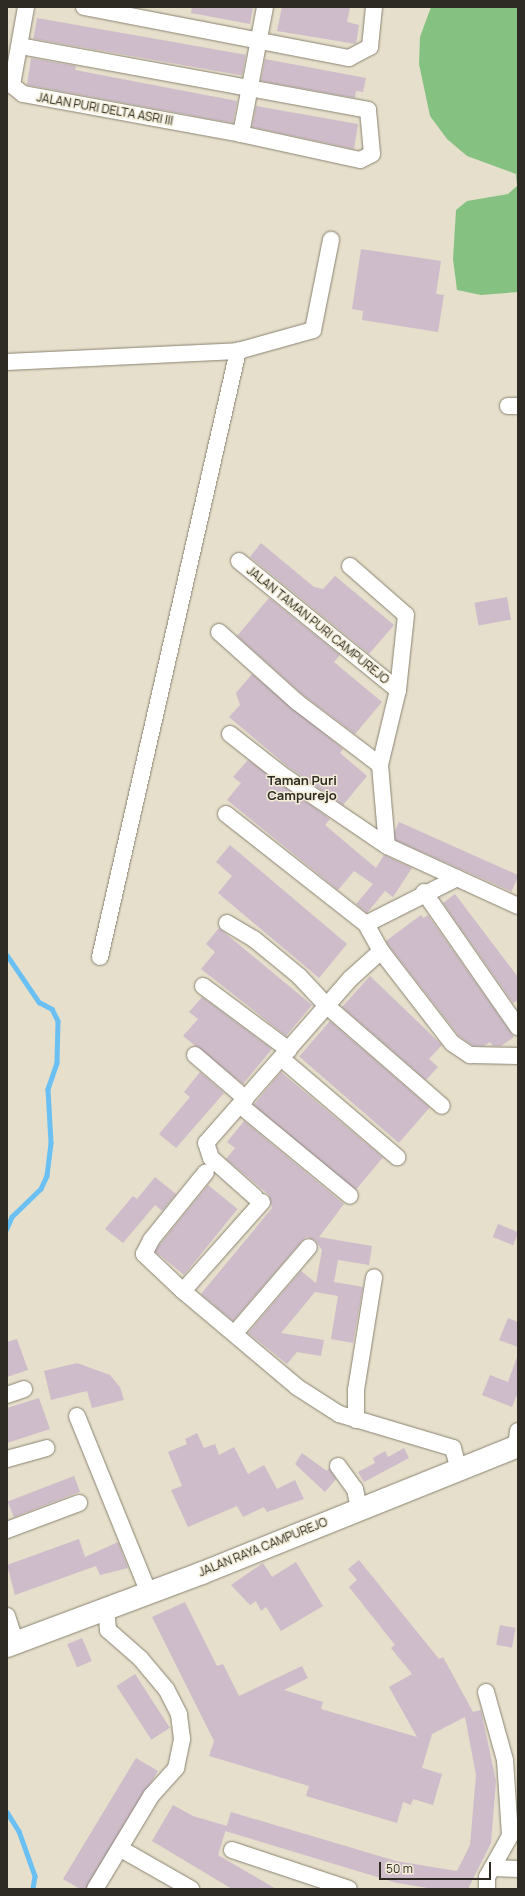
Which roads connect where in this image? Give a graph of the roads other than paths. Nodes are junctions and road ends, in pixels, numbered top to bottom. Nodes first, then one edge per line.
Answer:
1 (26, 7) edge
2 (84, 7) edge
3 (265, 7) edge
4 (374, 7) edge
5 (259, 39) junction
6 (20, 46) junction
7 (250, 89) junction
8 (241, 134) junction
9 (331, 240) dead end
10 (238, 351) junction
11 (9, 361) edge
12 (238, 561) dead end
13 (350, 566) dead end
14 (219, 632) dead end
15 (398, 690) junction
16 (230, 734) dead end
17 (380, 765) junction
18 (226, 814) dead end
19 (387, 846) junction
20 (457, 878) junction
21 (424, 892) junction
22 (518, 906) edge
23 (227, 923) dead end
24 (366, 924) junction
25 (381, 951) junction
26 (100, 957) dead end
27 (203, 986) dead end
28 (327, 1006) junction
29 (518, 1027) edge
30 (285, 1054) junction
31 (195, 1055) dead end
32 (518, 1056) edge
33 (244, 1103) junction
34 (442, 1106) dead end
35 (396, 1157) dead end
36 (206, 1172) dead end
37 (350, 1196) dead end
38 (309, 1247) dead end
39 (374, 1277) dead end
40 (183, 1291) junction
41 (235, 1333) junction
42 (24, 1389) dead end
43 (7, 1395) edge
44 (78, 1416) dead end
45 (356, 1420) junction
46 (517, 1441) edge
47 (47, 1448) dead end
48 (7, 1459) edge
49 (338, 1466) dead end
50 (459, 1470) junction
51 (79, 1503) dead end
52 (359, 1509) junction
53 (7, 1530) edge
54 (149, 1593) junction
55 (106, 1609) junction
56 (7, 1616) edge
57 (11, 1644) edge
58 (486, 1692) dead end
59 (512, 1770) edge
60 (121, 1849) junction
61 (232, 1850) dead end
62 (492, 1868) junction
63 (518, 1869) edge
64 (95, 1889) edge
65 (191, 1889) edge
66 (349, 1889) edge
67 (488, 1889) edge

1 - 6 street, JALAN PURI DELTA ASRI III
2 - 5 street
3 - 5 street
4 - 5 street
5 - 7 street
6 - 7 street, JALAN PURI DELTA ASRI III
6 - 8 street, JALAN PURI DELTA ASRI III
7 - 8 street
7 - 8 street, JALAN PURI DELTA ASRI III
9 - 10 street
10 - 11 street
10 - 26 street
12 - 15 street, JALAN TAMAN PURI CAMPUREJO
13 - 15 street, JALAN TAMAN PURI CAMPUREJO
14 - 17 street
15 - 17 street, JALAN TAMAN PURI CAMPUREJO
16 - 19 street
17 - 19 street, JALAN TAMAN PURI CAMPUREJO
18 - 24 street
19 - 20 street
20 - 21 street
20 - 22 street
21 - 24 street
21 - 29 street
23 - 28 street
24 - 25 street
25 - 28 street
25 - 32 street
27 - 30 street
28 - 30 street
28 - 34 street
30 - 33 street
30 - 35 street
31 - 33 street
33 - 37 street
33 - 40 street
36 - 40 street
38 - 41 street
39 - 45 street
40 - 41 street
41 - 45 street
42 - 43 street
44 - 54 street
45 - 50 street
46 - 50 main road, JALAN RAYA CAMPUREJO
47 - 48 street
49 - 52 street
50 - 52 main road, JALAN RAYA CAMPUREJO
51 - 53 street
52 - 54 main road, JALAN RAYA CAMPUREJO
54 - 55 main road, JALAN RAYA CAMPUREJO
55 - 57 main road, JALAN RAYA CAMPUREJO
55 - 60 street
56 - 57 street
58 - 59 street
59 - 62 street
60 - 64 street
60 - 65 street
61 - 66 street
62 - 63 street
62 - 67 street

